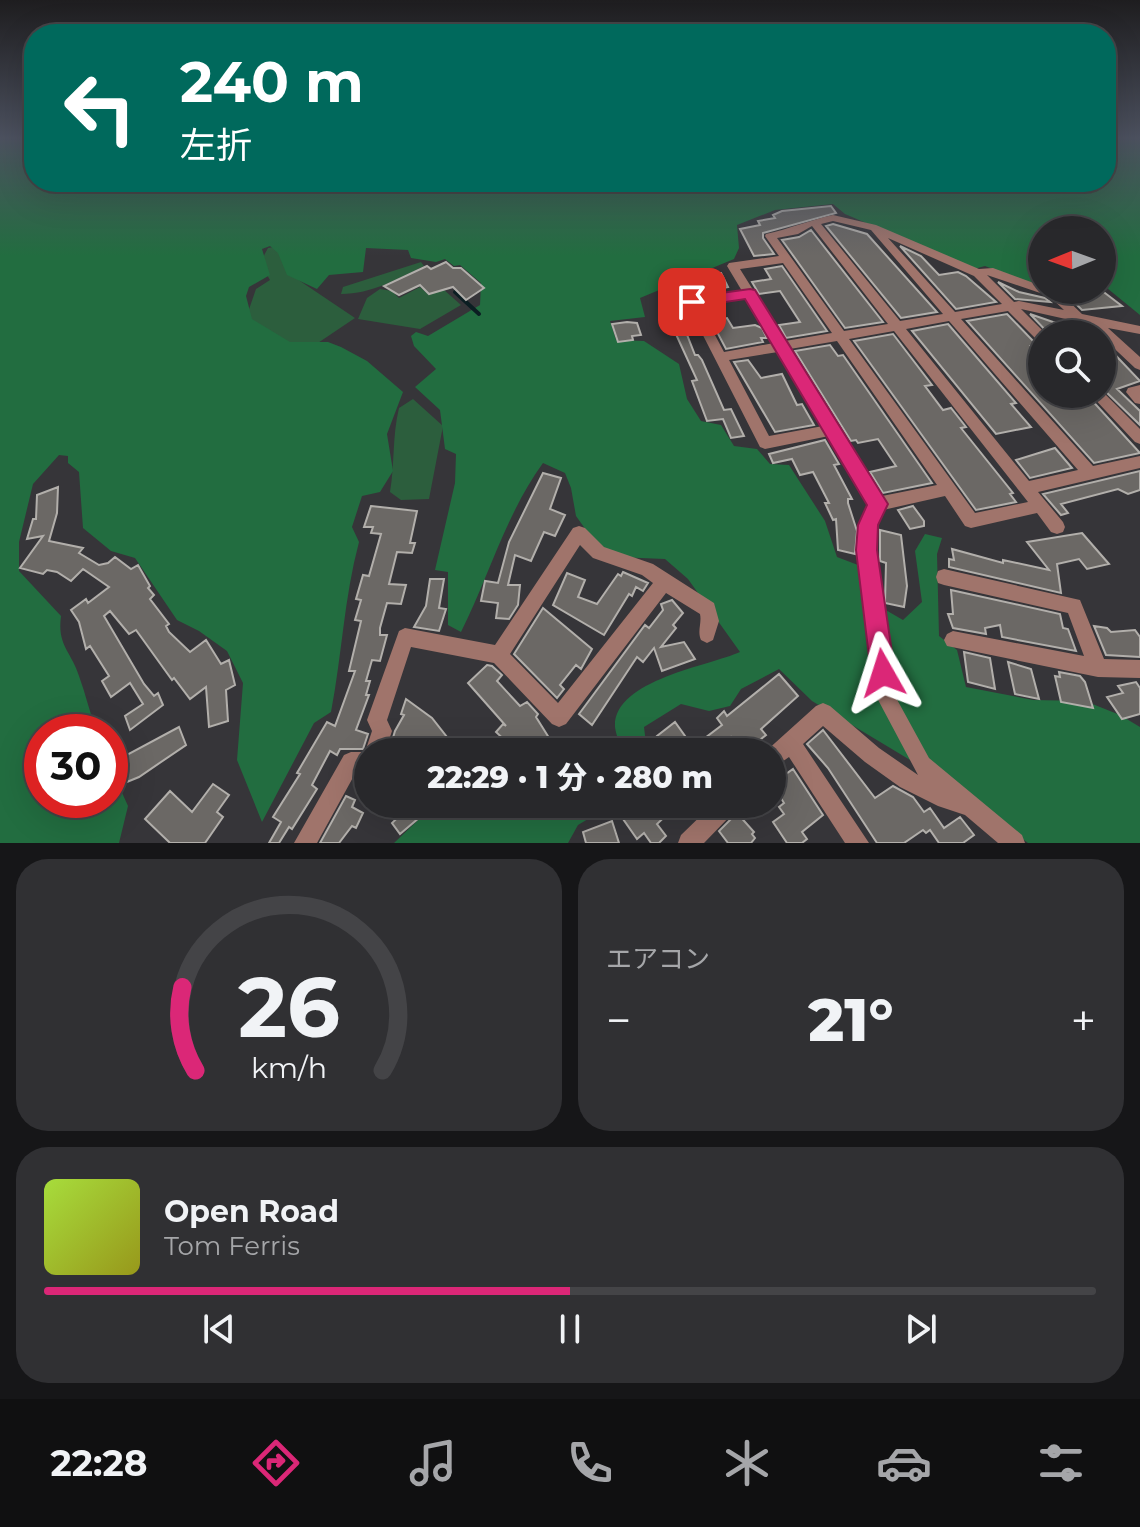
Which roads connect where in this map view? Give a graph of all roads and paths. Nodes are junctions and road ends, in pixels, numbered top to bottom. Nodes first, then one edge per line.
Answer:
1 (814, 222) junction
2 (872, 227) junction
3 (785, 259) junction
4 (978, 273) junction
5 (1028, 285) edge
6 (750, 294) junction
7 (1065, 304) edge
8 (1010, 306) junction
9 (951, 316) junction
10 (1078, 316) junction
11 (1092, 320) edge
12 (1028, 324) edge
13 (1116, 325) edge
14 (897, 326) junction
15 (1140, 330) edge
16 (839, 336) junction
17 (1116, 342) edge
18 (781, 346) junction
19 (721, 357) junction
20 (1140, 365) edge
21 (1140, 390) edge
22 (1140, 399) edge
23 (1111, 408) edge
24 (832, 430) junction
25 (1140, 438) edge
26 (1140, 462) edge
27 (1090, 473) junction
28 (1026, 488) junction
29 (947, 489) junction
30 (878, 504) junction
31 (1040, 506) junction
32 (1057, 527) dead end
33 (944, 577) dead end
34 (664, 582) junction
35 (707, 634) dead end
36 (953, 640) dead end
37 (499, 655) junction
38 (1098, 668) junction
39 (1140, 669) edge
40 (380, 738) edge
41 (790, 741) junction
42 (786, 745) edge
43 (354, 762) edge
44 (970, 806) junction
45 (717, 818) edge
46 (701, 838) edge
47 (305, 843) edge
48 (858, 843) edge
49 (1014, 843) edge

1 - 2 street
1 - 3 street
1 - 14 street
2 - 4 street
2 - 9 street
3 - 6 street
3 - 16 street
4 - 5 street
4 - 8 street
6 - 18 street
6 - 19 street
7 - 10 street
8 - 9 street
8 - 10 street
8 - 12 street
9 - 14 street
9 - 27 street
10 - 11 street
13 - 15 street
14 - 16 street
14 - 28 street
16 - 18 street
16 - 29 street
17 - 20 street
18 - 19 street
18 - 24 street
19 - 24 street
21 - 22 street
23 - 25 street
24 - 30 street
26 - 27 street
27 - 28 street
28 - 31 street
29 - 30 street
29 - 31 street
30 - 44 street
31 - 32 street
33 - 38 street
34 - 35 street
34 - 37 street
34 - 37 street
36 - 38 street
37 - 40 street
38 - 39 street
41 - 42 street
41 - 44 street
41 - 48 street
43 - 47 street
44 - 49 street
45 - 46 street

